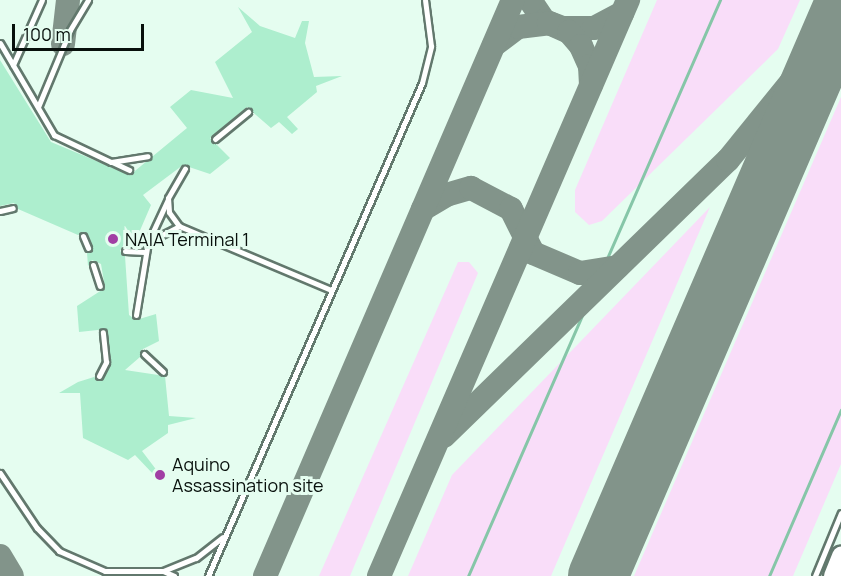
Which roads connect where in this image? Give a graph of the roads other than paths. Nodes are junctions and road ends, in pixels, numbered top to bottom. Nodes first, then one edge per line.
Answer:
1 (42, 0) edge
2 (88, 0) edge
3 (425, 0) edge
4 (0, 43) edge
5 (14, 65) junction
6 (38, 107) junction
7 (248, 112) dead end
8 (214, 139) dead end
9 (148, 156) dead end
10 (111, 162) junction
11 (185, 169) dead end
12 (129, 170) dead end
13 (168, 198) junction
14 (14, 208) dead end
15 (0, 211) edge
16 (179, 226) junction
17 (83, 236) dead end
18 (148, 242) junction
19 (88, 248) dead end
20 (125, 251) dead end
21 (144, 252) junction
22 (93, 265) dead end
23 (100, 286) dead end
24 (332, 290) junction
25 (136, 315) dead end
26 (103, 332) dead end
27 (144, 354) dead end
28 (163, 372) dead end
29 (99, 376) dead end
30 (0, 473) edge
31 (841, 513) edge
32 (226, 534) junction
33 (841, 556) edge
34 (163, 571) junction
35 (174, 576) edge
36 (208, 576) edge
37 (815, 576) edge
38 (833, 576) edge

1 - 5 lane
2 - 6 lane
3 - 24 lane
4 - 5 lane
5 - 6 lane
6 - 10 lane
7 - 8 lane
9 - 10 lane
10 - 12 lane
11 - 13 lane
13 - 16 lane
13 - 18 lane
14 - 15 lane
16 - 18 lane
16 - 24 lane
17 - 19 lane
18 - 21 lane
20 - 21 lane
21 - 25 lane
22 - 23 lane
24 - 32 lane
26 - 29 lane
27 - 28 lane
30 - 34 lane
31 - 37 lane
32 - 34 lane
32 - 36 lane
33 - 38 highway
34 - 35 lane

